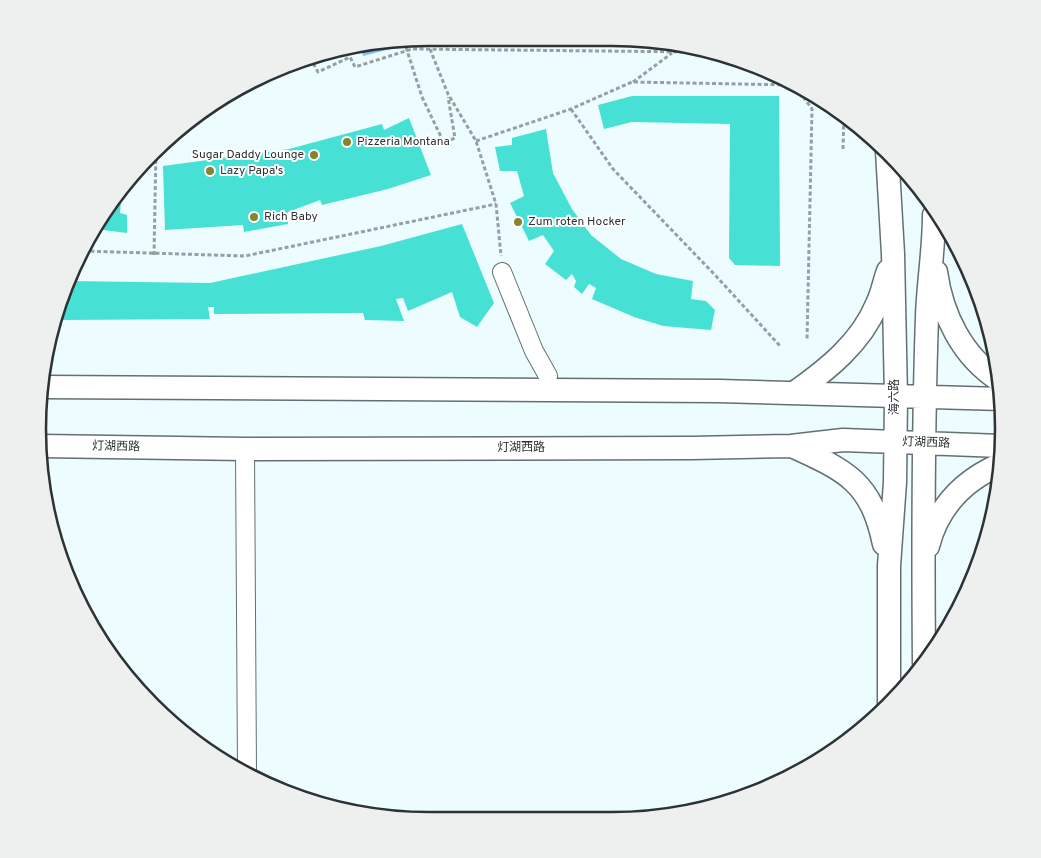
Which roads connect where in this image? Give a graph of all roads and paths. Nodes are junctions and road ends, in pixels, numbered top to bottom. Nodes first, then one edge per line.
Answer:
1 (406, 47) edge
2 (430, 49) junction
3 (673, 52) joint
4 (314, 64) edge
5 (632, 82) junction
6 (778, 85) edge
7 (448, 94) junction
8 (804, 99) edge
9 (571, 109) junction
10 (844, 124) edge
11 (476, 142) junction
12 (844, 149) dead end
13 (156, 160) edge
14 (888, 163) edge
15 (496, 204) junction
16 (934, 223) edge
17 (91, 251) edge
18 (934, 252) junction
19 (893, 254) junction
20 (154, 255) junction
21 (502, 272) joint
22 (807, 340) dead end
23 (780, 347) dead end
24 (990, 375) edge
25 (548, 376) dead end
26 (49, 387) edge
27 (794, 393) junction
28 (896, 397) junction
29 (924, 398) junction
30 (993, 399) edge
31 (896, 442) junction
32 (924, 442) junction
33 (47, 446) edge
34 (791, 446) junction
35 (994, 446) edge
36 (245, 449) junction
37 (992, 468) edge
38 (889, 566) junction
39 (923, 569) junction
40 (924, 651) edge
41 (889, 693) edge
42 (247, 765) edge

1 - 7 path, bridge
2 - 3 path
2 - 4 path
2 - 7 path
3 - 5 path
5 - 6 path
5 - 9 path
7 - 11 path
8 - 22 path
9 - 11 path
9 - 23 path
10 - 12 path
11 - 15 path
13 - 20 path
14 - 19 main road, 海六路
15 - 20 path
15 - 21 path
16 - 18 main road
17 - 20 path
18 - 24 main road
18 - 29 main road
19 - 27 main road
19 - 28 main road, 海六路
21 - 25 street
26 - 27 main road
27 - 28 main road
28 - 29 main road
28 - 31 main road, 海六路
29 - 30 main road
29 - 32 main road
31 - 32 main road, 灯湖西路
31 - 34 main road, 灯湖西路
31 - 38 main road, 海六路
32 - 35 main road, 灯湖西路
32 - 39 main road
33 - 36 main road, 灯湖西路
34 - 36 main road, 灯湖西路
34 - 38 main road
36 - 42 street
37 - 39 main road
38 - 41 main road, 海六路
39 - 40 main road

